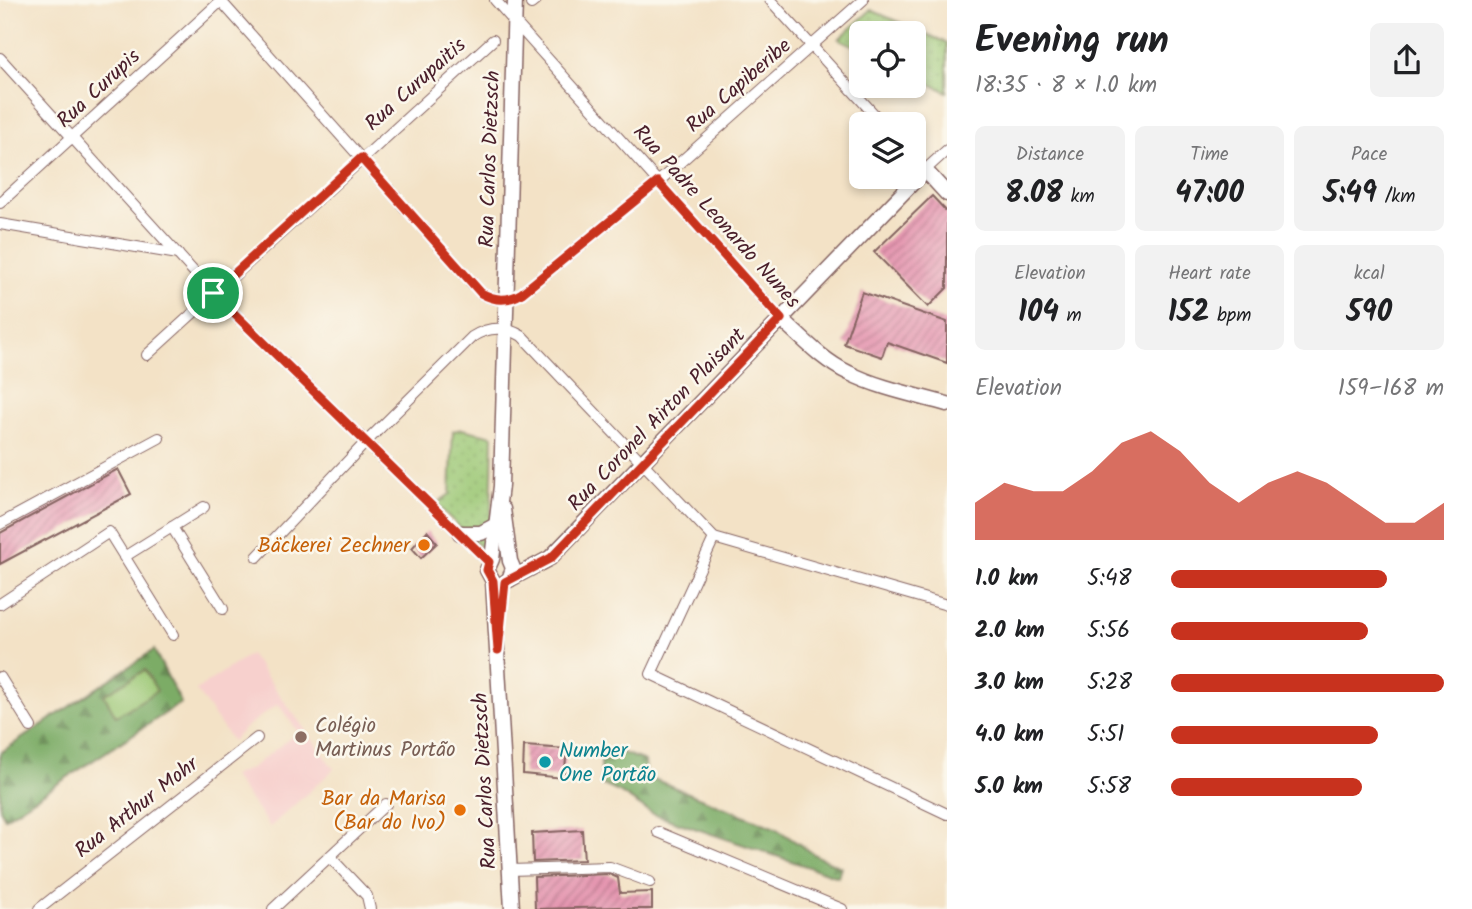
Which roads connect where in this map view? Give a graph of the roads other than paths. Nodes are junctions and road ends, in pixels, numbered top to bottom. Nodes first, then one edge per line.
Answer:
1 (221, 0) edge
2 (495, 0) edge
3 (515, 0) edge
4 (769, 0) edge
5 (863, 0) edge
6 (514, 21) junction
7 (493, 40) dead end
8 (811, 47) junction
9 (0, 58) edge
10 (872, 112) edge
11 (72, 138) junction
12 (947, 150) edge
13 (361, 158) junction
14 (926, 169) edge
15 (926, 171) edge
16 (658, 182) junction
17 (907, 189) edge
18 (947, 194) edge
19 (0, 203) edge
20 (0, 224) edge
21 (178, 254) junction
22 (213, 293) junction
23 (506, 300) junction
24 (781, 319) junction
25 (505, 328) junction
26 (147, 355) dead end
27 (947, 404) edge
28 (159, 438) dead end
29 (366, 442) junction
30 (643, 463) junction
31 (500, 486) junction
32 (204, 507) dead end
33 (0, 524) edge
34 (496, 525) junction
35 (172, 527) junction
36 (460, 533) junction
37 (714, 538) junction
38 (124, 557) junction
39 (257, 557) dead end
40 (491, 560) junction
41 (510, 561) junction
42 (540, 565) junction
43 (502, 581) junction
44 (0, 604) edge
45 (947, 606) edge
46 (223, 609) dead end
47 (173, 635) dead end
48 (0, 677) edge
49 (31, 727) dead end
50 (257, 738) dead end
51 (386, 804) dead end
52 (947, 814) edge
53 (658, 832) dead end
54 (330, 857) junction
55 (510, 870) junction
56 (650, 882) dead end
57 (39, 909) edge
58 (273, 909) edge
59 (370, 909) edge
60 (512, 909) edge
61 (842, 909) edge

1 - 11 street, Rua Curupis
1 - 13 street
2 - 6 street, Rua Padre Leonardo Nunes
3 - 6 street, Rua Carlos Dietzsch
4 - 8 street
5 - 8 street, Rua Capiberibe
6 - 16 street, Rua Padre Leonardo Nunes
6 - 23 street, Rua Carlos Dietzsch
7 - 13 street, Rua Curupaitis
8 - 10 street
8 - 16 street, Rua Capiberibe
9 - 11 street
11 - 19 street, Rua Curupis
11 - 21 street
12 - 14 street, Rua Coronel Airton Plaisant
13 - 22 street, Rua Curupaitis
13 - 23 street
15 - 18 street
16 - 23 street, Rua Capiberibe
16 - 24 street, Rua Padre Leonardo Nunes
17 - 24 street, Rua Coronel Airton Plaisant
20 - 21 street
21 - 22 street
22 - 26 street, Rua Curupaitis
22 - 29 street
23 - 25 street, Rua Carlos Dietzsch
24 - 27 street, Rua Padre Leonardo Nunes
24 - 30 street, Rua Coronel Airton Plaisant
25 - 29 street
25 - 30 street
25 - 31 street, Rua Carlos Dietzsch
28 - 33 street
29 - 36 street
29 - 39 street
30 - 37 street
30 - 42 street, Rua Coronel Airton Plaisant
31 - 34 street, Rua Carlos Dietzsch
31 - 41 street, Rua Carlos Dietzsch
32 - 35 street
34 - 36 street
34 - 40 street, Rua Carlos Dietzsch
35 - 38 street
35 - 46 street
36 - 40 street
37 - 45 street
37 - 52 street
38 - 44 street
38 - 47 street
40 - 41 street
40 - 43 street, Rua Carlos Dietzsch
41 - 42 street
41 - 43 street, Rua Carlos Dietzsch
42 - 43 street, Rua Coronel Airton Plaisant
43 - 55 street, Rua Carlos Dietzsch
48 - 49 street
50 - 57 street, Rua Arthur Mohr
51 - 54 street
53 - 61 street
54 - 58 street
54 - 59 street
55 - 56 street
55 - 60 street, Rua Carlos Dietzsch

